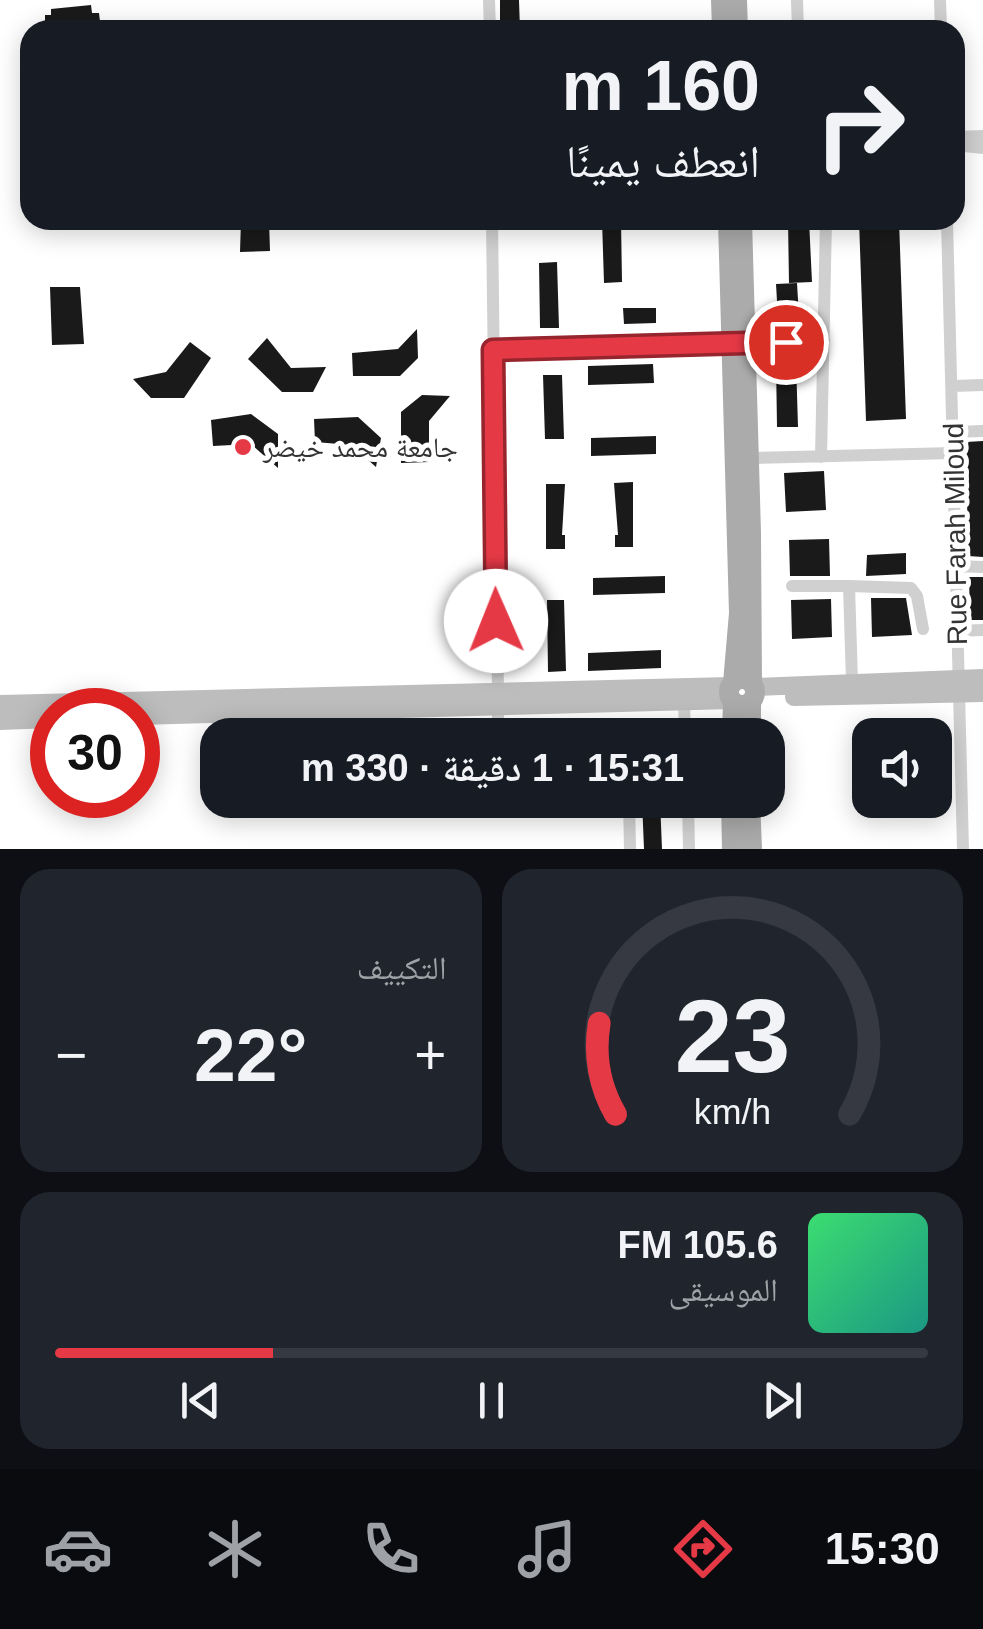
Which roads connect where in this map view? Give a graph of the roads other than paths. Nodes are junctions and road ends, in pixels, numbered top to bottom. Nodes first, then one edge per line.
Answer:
1 (492, 230) edge
2 (729, 230) edge
3 (742, 230) edge
4 (826, 230) edge
5 (947, 230) edge
6 (824, 340) junction
7 (739, 345) junction
8 (493, 350) junction
9 (983, 385) edge
10 (953, 386) junction
11 (983, 431) edge
12 (954, 432) junction
13 (954, 453) junction
14 (820, 457) junction
15 (749, 458) junction
16 (955, 566) junction
17 (983, 566) edge
18 (792, 586) dead end
19 (849, 586) junction
20 (923, 628) dead end
21 (983, 630) edge
22 (956, 631) junction
23 (983, 678) edge
24 (852, 682) junction
25 (957, 686) junction
26 (742, 692) junction
27 (983, 692) edge
28 (498, 699) junction
29 (684, 701) junction
30 (0, 704) edge
31 (160, 715) edge
32 (498, 718) edge
33 (685, 718) edge
34 (736, 718) edge
35 (747, 718) edge
36 (30, 720) edge
37 (0, 721) edge
38 (629, 818) edge
39 (688, 818) edge
40 (731, 818) edge
41 (751, 818) edge
42 (630, 849) edge
43 (689, 849) edge
44 (732, 849) edge
45 (752, 849) edge
46 (963, 849) edge

1 - 8 street
2 - 7 main road
3 - 7 main road
4 - 6 street
5 - 10 street, Rue Farah Miloud
6 - 7 street
6 - 14 street
7 - 8 street
7 - 15 main road
7 - 26 main road
8 - 28 street
9 - 10 street
10 - 12 street, Rue Farah Miloud
11 - 12 street
12 - 13 street, Rue Farah Miloud
13 - 14 street
13 - 16 street, Rue Farah Miloud
14 - 15 street
15 - 26 main road
16 - 17 street
16 - 22 street, Rue Farah Miloud
18 - 19 street
19 - 20 street
19 - 24 street
21 - 22 street
22 - 25 street, Rue Farah Miloud
23 - 25 main road
24 - 25 main road
24 - 26 main road
25 - 26 main road
25 - 27 main road
25 - 46 street, Rue Farah Miloud
26 - 28 main road
26 - 29 main road
26 - 34 main road
26 - 35 main road
28 - 29 main road
28 - 30 main road
28 - 31 main road
28 - 32 street
29 - 33 street
36 - 37 main road
38 - 42 street
39 - 43 street
40 - 44 main road
41 - 45 main road

